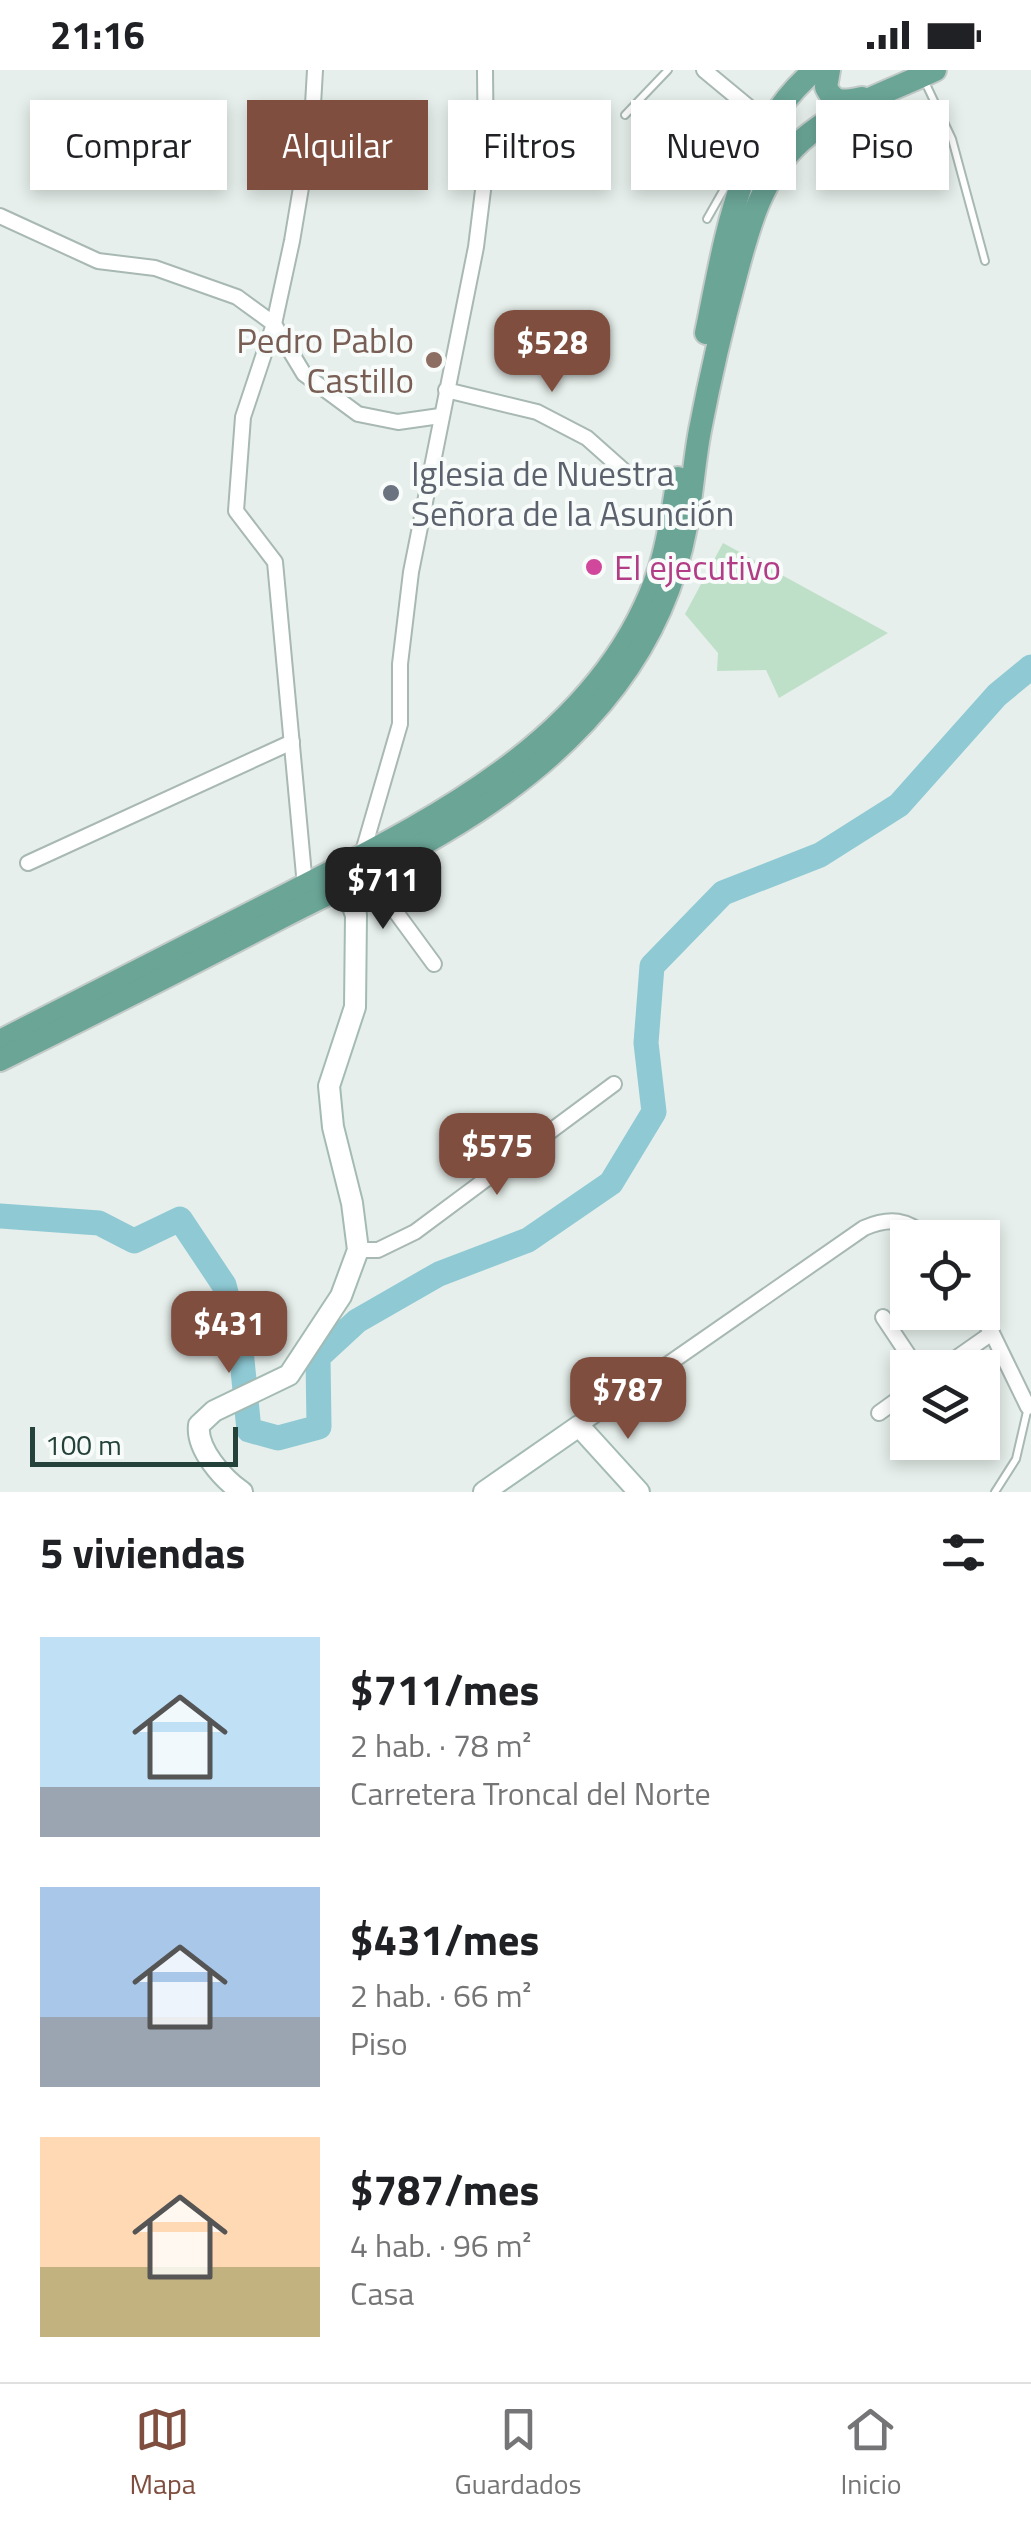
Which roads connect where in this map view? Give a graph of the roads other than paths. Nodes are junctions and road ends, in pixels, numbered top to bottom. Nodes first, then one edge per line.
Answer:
1 (315, 70) edge
2 (485, 70) edge
3 (668, 70) edge
4 (704, 70) edge
5 (815, 70) edge
6 (829, 70) edge
7 (928, 73) edge
8 (886, 93) junction
9 (733, 100) edge
10 (784, 100) edge
11 (625, 115) dead end
12 (723, 190) edge
13 (741, 190) edge
14 (0, 216) edge
15 (707, 219) dead end
16 (985, 261) dead end
17 (274, 324) junction
18 (446, 390) junction
19 (440, 416) junction
20 (623, 470) dead end
21 (292, 742) junction
22 (28, 863) dead end
23 (364, 865) junction
24 (345, 885) junction
25 (304, 886) junction
26 (434, 964) dead end
27 (0, 1041) edge
28 (0, 1060) edge
29 (614, 1084) dead end
30 (891, 1220) edge
31 (358, 1250) junction
32 (883, 1317) dead end
33 (990, 1330) edge
34 (992, 1333) junction
35 (905, 1350) edge
36 (968, 1350) edge
37 (890, 1405) edge
38 (1028, 1408) joint
39 (879, 1413) dead end
40 (579, 1426) junction
41 (242, 1492) edge
42 (484, 1492) edge
43 (639, 1492) edge
44 (996, 1492) edge

1 - 17 street
2 - 18 street
3 - 11 lane
4 - 9 street
5 - 10 main road
6 - 8 main road
7 - 8 main road
7 - 16 lane
8 - 23 main road
12 - 15 lane
13 - 23 main road
14 - 17 street
17 - 19 street
17 - 21 street
18 - 19 street
18 - 20 street
19 - 23 street
21 - 22 street
21 - 25 street
23 - 24 main road
23 - 25 main road
23 - 26 street
24 - 28 main road
24 - 31 street
25 - 27 main road
29 - 31 street
30 - 40 street
31 - 41 street
32 - 35 street
33 - 34 street
34 - 36 street
34 - 38 street
37 - 39 street
38 - 44 lane
40 - 42 street
40 - 43 street

